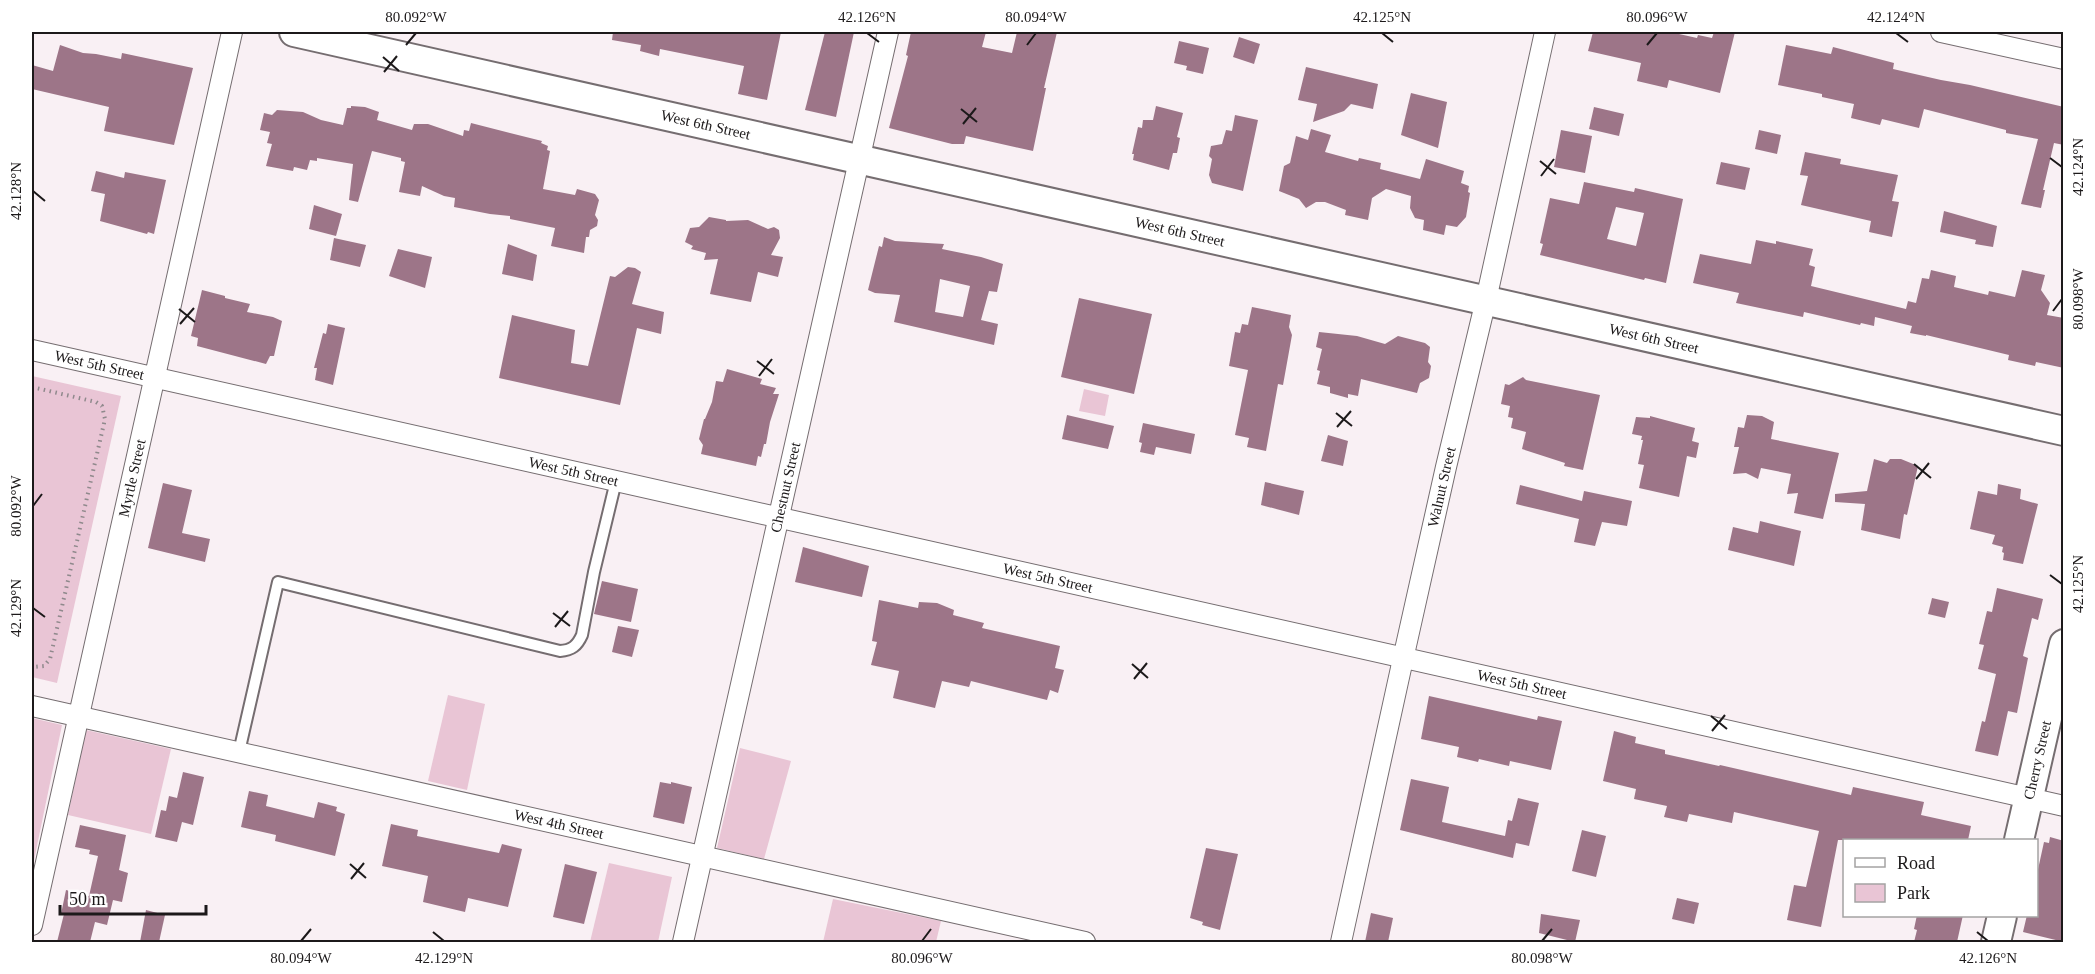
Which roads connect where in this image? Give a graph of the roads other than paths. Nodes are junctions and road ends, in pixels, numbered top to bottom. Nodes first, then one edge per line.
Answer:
1 (232, 32) edge
2 (294, 32) edge
3 (888, 32) edge
4 (1545, 32) edge
5 (1941, 32) edge
6 (2064, 59) edge
7 (860, 159) junction
8 (1486, 300) junction
9 (32, 350) edge
10 (155, 378) junction
11 (2064, 431) edge
12 (616, 481) junction
13 (780, 518) junction
14 (2064, 644) edge
15 (1403, 659) junction
16 (32, 706) edge
17 (78, 716) junction
18 (239, 752) junction
19 (2028, 799) junction
20 (2064, 806) edge
21 (2019, 839) edge
22 (703, 857) junction
23 (2002, 917) edge
24 (32, 925) edge
25 (684, 942) edge
26 (1085, 942) edge
27 (1341, 942) edge
28 (1996, 942) edge

1 - 10 street, Myrtle Street
2 - 7 main road, West 6th Street
3 - 7 street, Chestnut Street
4 - 8 street, Walnut Street
5 - 6 street
7 - 8 main road, West 6th Street
7 - 13 street, Chestnut Street
8 - 11 main road, West 6th Street
8 - 15 street, Walnut Street
9 - 10 street, West 5th Street
10 - 12 street, West 5th Street
10 - 17 street, Myrtle Street
12 - 13 street, West 5th Street
12 - 18 lane
13 - 15 street, West 5th Street
13 - 22 street, Chestnut Street
14 - 19 main road, Cherry Street
15 - 19 street, West 5th Street
15 - 27 street, Walnut Street
16 - 17 street, West 4th Street
17 - 18 street, West 4th Street
17 - 24 street, Myrtle Street
18 - 22 street, West 4th Street
19 - 20 street, West 5th Street
19 - 21 main road, Cherry Street
22 - 25 street, Chestnut Street
22 - 26 street, West 4th Street
23 - 28 main road

